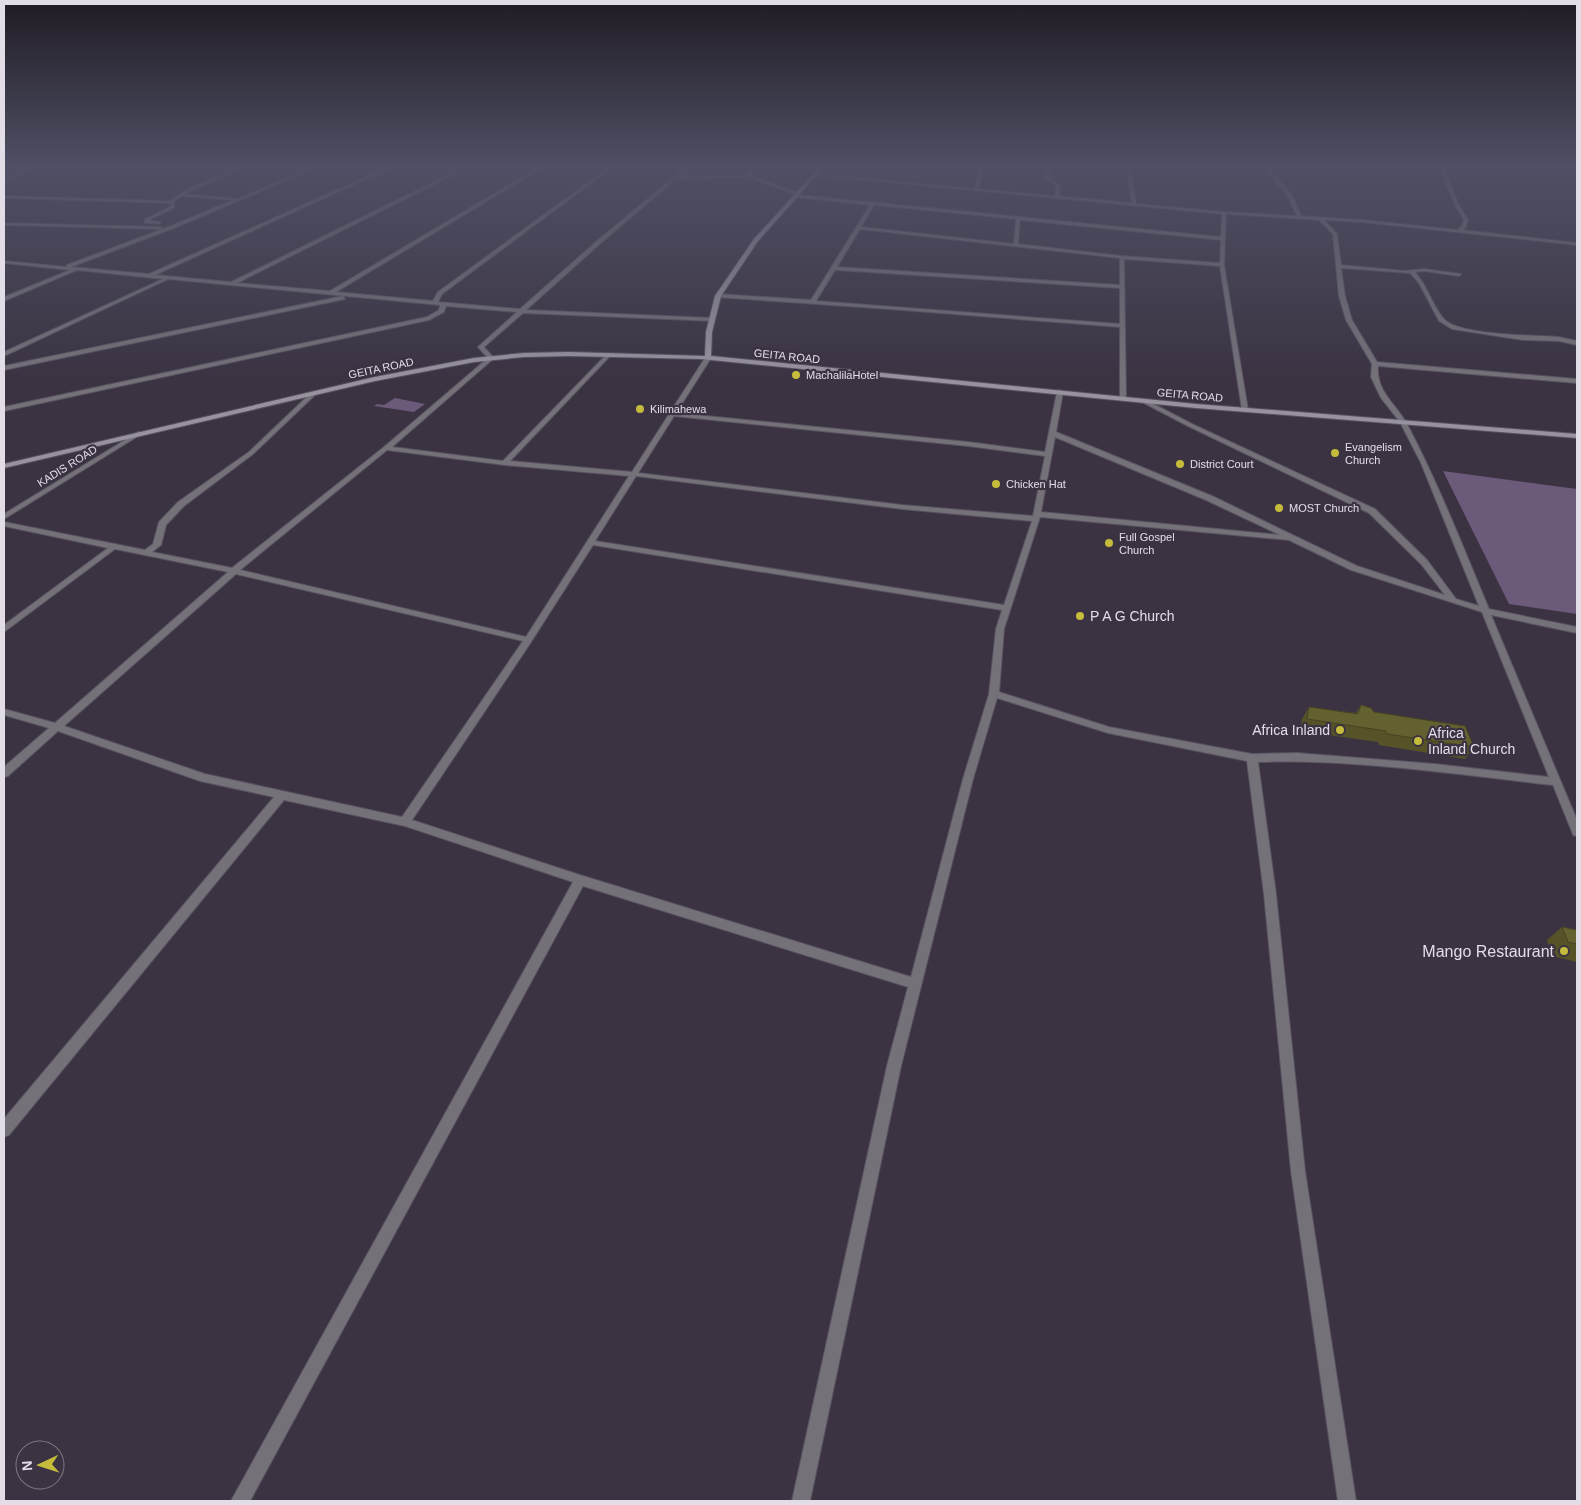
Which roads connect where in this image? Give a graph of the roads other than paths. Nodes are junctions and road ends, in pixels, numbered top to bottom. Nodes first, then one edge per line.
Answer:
1 (143, 237) edge
2 (234, 237) edge
3 (325, 237) edge
4 (424, 237) edge
5 (516, 237) edge
6 (605, 237) edge
7 (759, 237) edge
8 (852, 237) edge
9 (939, 237) edge
10 (1017, 237) edge
11 (1206, 237) edge
12 (1335, 237) edge
13 (1516, 237) edge
14 (1223, 239) joint
15 (1577, 244) edge
16 (1016, 246) junction
17 (1122, 257) junction
18 (4, 264) edge
19 (1222, 265) junction
20 (1339, 266) junction
21 (66, 267) junction
22 (77, 268) junction
23 (834, 268) junction
24 (1412, 272) junction
25 (1459, 275) dead end
26 (148, 276) junction
27 (168, 278) junction
28 (230, 284) junction
29 (1122, 287) junction
30 (329, 294) junction
31 (353, 296) junction
32 (718, 296) junction
33 (4, 300) edge
34 (813, 302) junction
35 (434, 304) junction
36 (443, 305) junction
37 (519, 311) junction
38 (712, 320) junction
39 (1122, 326) junction
40 (1577, 343) edge
41 (4, 354) edge
42 (608, 355) junction
43 (492, 358) junction
44 (708, 358) junction
45 (1375, 364) junction
46 (4, 368) edge
47 (1577, 381) edge
48 (1060, 392) junction
49 (314, 393) junction
50 (1123, 398) junction
51 (1144, 401) junction
52 (4, 409) edge
53 (1245, 410) junction
54 (672, 414) junction
55 (1403, 422) junction
56 (140, 433) junction
57 (1052, 433) junction
58 (1577, 436) edge
59 (386, 448) junction
60 (1048, 454) junction
61 (505, 462) junction
62 (4, 466) edge
63 (633, 474) junction
64 (4, 517) edge
65 (1036, 517) junction
66 (4, 524) edge
67 (1294, 539) junction
68 (590, 542) junction
69 (112, 548) junction
70 (146, 553) junction
71 (234, 571) junction
72 (1453, 600) junction
73 (1007, 608) junction
74 (1486, 611) junction
75 (4, 629) edge
76 (1577, 630) edge
77 (528, 640) junction
78 (994, 694) junction
79 (4, 712) edge
80 (58, 727) junction
81 (1252, 758) junction
82 (4, 773) edge
83 (1556, 782) junction
84 (282, 795) junction
85 (405, 822) junction
86 (1577, 832) edge
87 (580, 880) junction
88 (915, 984) junction
89 (4, 1130) edge
90 (240, 1501) edge
91 (801, 1501) edge
92 (1348, 1501) edge

1 - 21 street
2 - 26 street
3 - 28 street
4 - 30 street
5 - 35 street
6 - 37 street
7 - 32 main road
8 - 23 street
9 - 16 street
10 - 16 street
11 - 14 street
12 - 20 street
13 - 15 street
14 - 19 street
16 - 17 street
17 - 19 street
17 - 29 street
18 - 21 street
19 - 53 street
20 - 24 street
20 - 45 street
21 - 22 street
22 - 26 street
22 - 33 street
23 - 29 street
23 - 34 street
24 - 25 street
24 - 40 street
26 - 27 street
27 - 28 street
27 - 41 street
28 - 30 street
29 - 39 street
30 - 31 street
31 - 35 street
31 - 46 street
32 - 34 street
32 - 38 main road
34 - 39 street
35 - 36 street
36 - 37 street
36 - 52 street
37 - 38 street
37 - 43 street
38 - 44 main road
39 - 50 street
42 - 43 main road, GEITA ROAD
42 - 44 main road, GEITA ROAD
42 - 61 street
43 - 49 main road, GEITA ROAD
43 - 59 street
44 - 48 main road, GEITA ROAD
44 - 54 street
45 - 47 street
45 - 55 street
48 - 50 main road, GEITA ROAD
48 - 57 street
49 - 56 main road, GEITA ROAD
49 - 70 street
50 - 51 main road, GEITA ROAD
51 - 53 main road, GEITA ROAD
51 - 72 street
53 - 55 main road, GEITA ROAD
54 - 60 street
54 - 63 street
55 - 58 main road, GEITA ROAD
55 - 74 street
56 - 62 main road, GEITA ROAD
56 - 64 street, KADIS ROAD
57 - 60 street
57 - 67 street
59 - 61 street
59 - 71 street
60 - 65 street
61 - 63 street
63 - 65 street
63 - 68 street
65 - 67 street
65 - 73 street
66 - 69 street
67 - 72 street
68 - 73 street
68 - 77 street
69 - 70 street
69 - 75 street
70 - 71 street
71 - 77 street
71 - 80 street
72 - 74 street
73 - 78 street
74 - 76 street
74 - 83 street
77 - 85 street
78 - 81 street
78 - 88 street
79 - 80 street
80 - 82 street
80 - 84 street
81 - 83 street
81 - 92 street
83 - 86 street
84 - 85 street
84 - 89 street
85 - 87 street
87 - 88 street
87 - 90 street
88 - 91 street

